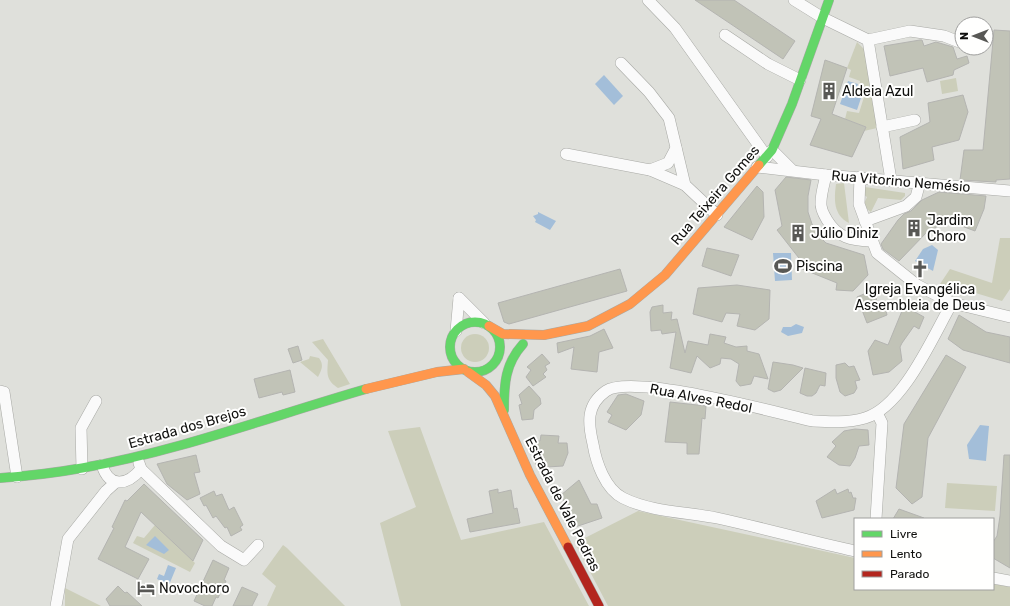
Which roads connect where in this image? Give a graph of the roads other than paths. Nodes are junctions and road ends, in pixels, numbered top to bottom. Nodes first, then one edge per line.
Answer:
1 (648, 0) edge
2 (794, 0) edge
3 (829, 0) edge
4 (823, 18) junction
5 (725, 35) dead end
6 (868, 40) junction
7 (954, 40) edge
8 (620, 63) dead end
9 (800, 80) junction
10 (915, 120) dead end
11 (882, 127) junction
12 (676, 148) junction
13 (566, 154) dead end
14 (770, 154) junction
15 (757, 167) junction
16 (650, 170) junction
17 (792, 170) junction
18 (826, 175) junction
19 (860, 177) junction
20 (892, 180) junction
21 (920, 182) junction
22 (685, 185) junction
23 (1010, 191) edge
24 (717, 215) junction
25 (865, 221) junction
26 (871, 241) junction
27 (952, 303) junction
28 (1010, 317) edge
29 (487, 325) junction
30 (454, 335) junction
31 (544, 335) junction
32 (522, 344) junction
33 (440, 356) dead end
34 (498, 358) junction
35 (430, 363) dead end
36 (466, 370) junction
37 (379, 385) junction
38 (0, 391) edge
39 (96, 401) dead end
40 (877, 412) junction
41 (504, 414) junction
42 (136, 456) junction
43 (102, 465) junction
44 (82, 469) junction
45 (141, 469) junction
46 (17, 477) junction
47 (0, 478) edge
48 (116, 482) junction
49 (876, 518) edge
50 (258, 545) dead end
51 (854, 551) edge
52 (994, 578) edge
53 (1010, 581) edge
54 (56, 606) edge
55 (599, 606) edge

1 - 14 street
2 - 4 street
3 - 4 main road, Rua Teixeira Gomes
4 - 6 street
4 - 9 main road, Rua Teixeira Gomes
5 - 9 street
6 - 7 street
6 - 11 street
8 - 12 street
9 - 14 main road, Rua Teixeira Gomes
10 - 11 street
11 - 20 street
12 - 16 street
12 - 22 street
13 - 16 street
14 - 15 main road, Rua Teixeira Gomes
14 - 17 street
15 - 17 street, Rua Vitorino Nemésio
15 - 24 main road, Rua Teixeira Gomes
16 - 22 street
17 - 18 street, Rua Vitorino Nemésio
18 - 19 street, Rua Vitorino Nemésio
18 - 26 street
19 - 20 street, Rua Vitorino Nemésio
19 - 25 street
20 - 21 street, Rua Vitorino Nemésio
21 - 23 street, Rua Vitorino Nemésio
21 - 25 street
22 - 24 street
24 - 31 main road, Rua Teixeira Gomes
25 - 26 street
26 - 27 street
27 - 28 street
27 - 40 street, Rua Alves Redol
29 - 30 main road
29 - 30 street
29 - 31 main road, Rua Teixeira Gomes
29 - 34 main road
30 - 33 main road
30 - 36 main road
31 - 32 main road, Rua Teixeira Gomes
32 - 34 main road, Rua Teixeira Gomes
32 - 41 main road
34 - 36 main road
34 - 41 main road, Estrada de Vale Pedras
35 - 37 main road, Estrada dos Brejos
36 - 37 main road, Estrada dos Brejos
36 - 41 main road, Estrada de Vale Pedras
37 - 42 main road, Estrada dos Brejos
38 - 46 street
39 - 44 street
40 - 49 street
40 - 51 street, Rua Alves Redol
41 - 55 main road, Estrada de Vale Pedras
42 - 43 main road, Estrada dos Brejos
42 - 45 street
43 - 44 main road, Estrada dos Brejos
43 - 48 street
44 - 46 main road, Estrada dos Brejos
45 - 48 street
45 - 50 street
46 - 47 main road, Estrada dos Brejos
48 - 54 street
52 - 53 street

